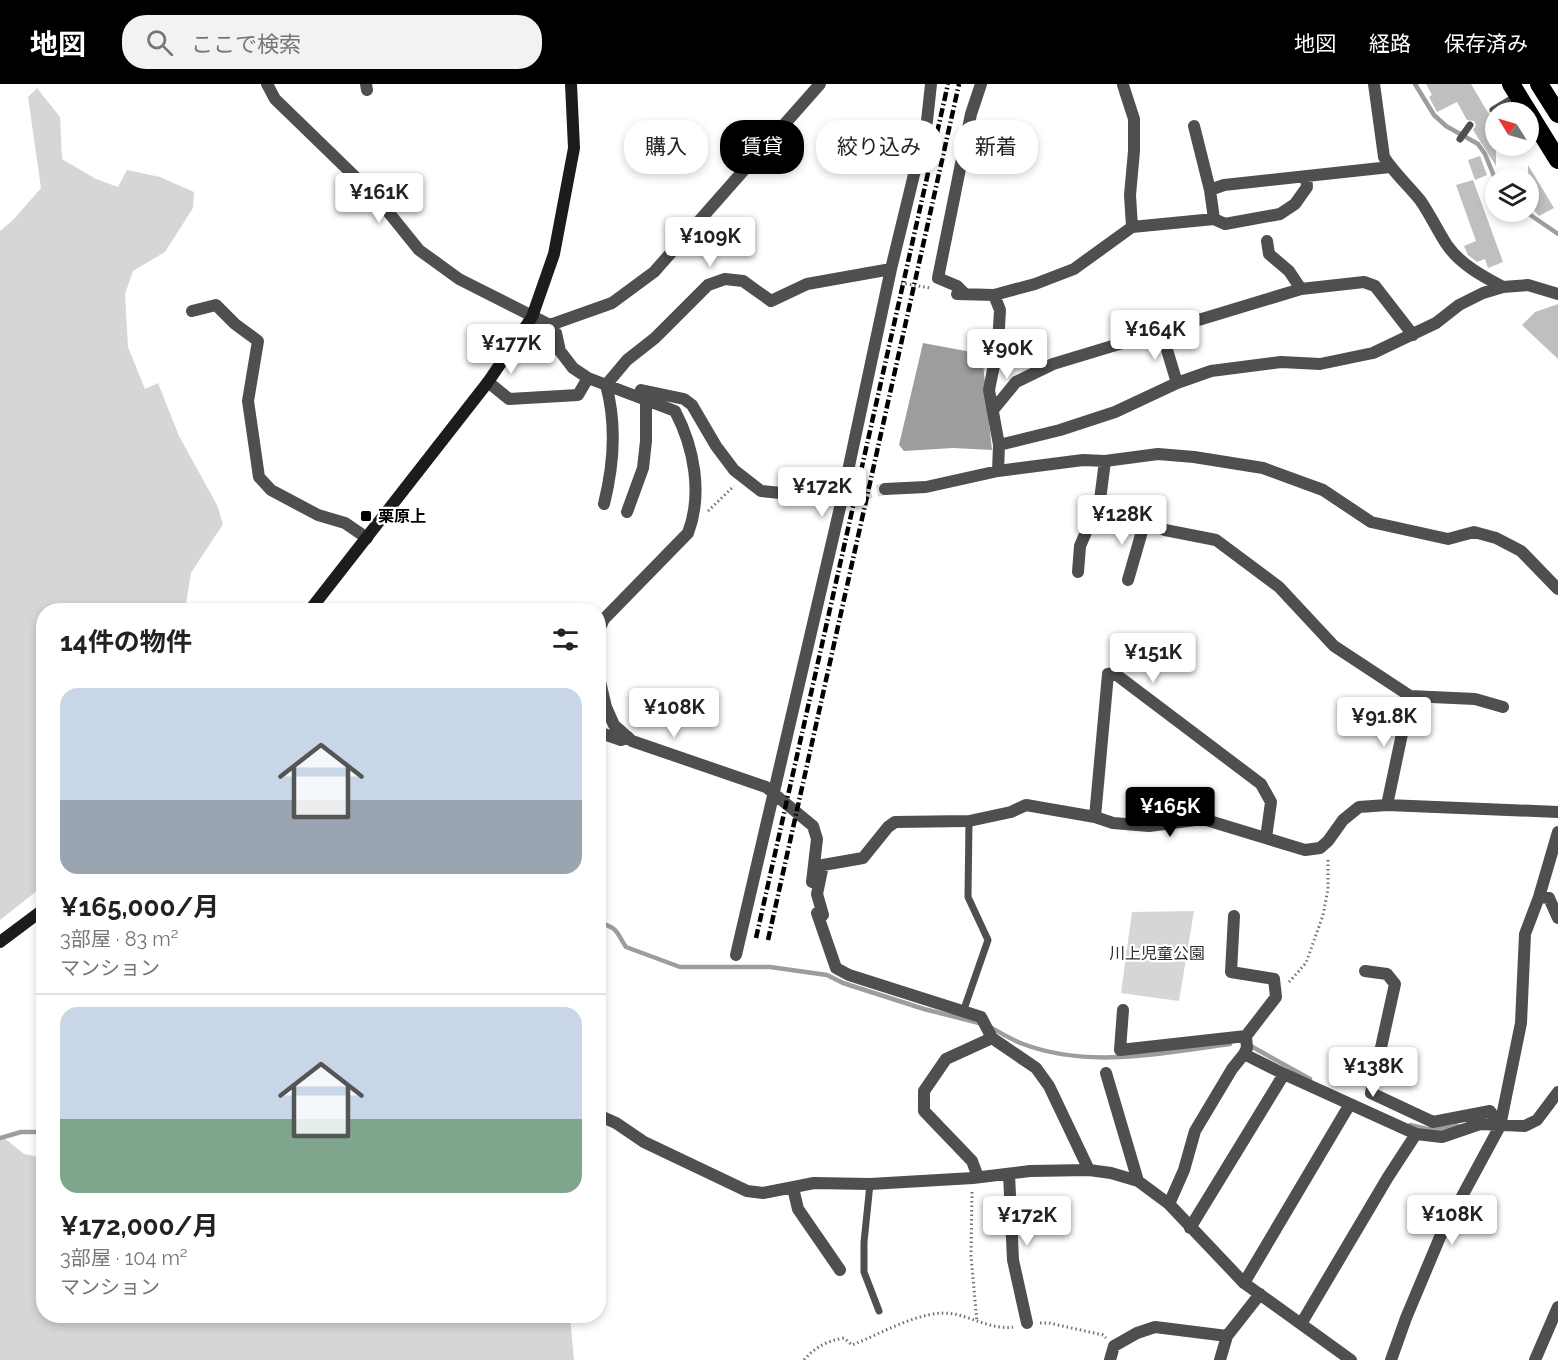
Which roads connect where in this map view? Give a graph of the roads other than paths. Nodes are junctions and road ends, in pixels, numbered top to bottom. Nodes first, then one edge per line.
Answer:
1 (267, 84) edge
2 (571, 84) edge
3 (820, 84) edge
4 (931, 84) edge
5 (981, 84) edge
6 (1374, 84) edge
7 (1539, 84) edge
8 (1123, 85) edge
9 (1514, 89) edge
10 (1501, 102) edge
11 (1558, 114) edge
12 (1194, 126) dead end
13 (1468, 127) dead end
14 (1460, 139) dead end
15 (1558, 160) edge
16 (1390, 167) junction
17 (1306, 176) junction
18 (1210, 190) junction
19 (1214, 219) junction
20 (1132, 227) junction
21 (1267, 241) dead end
22 (891, 269) junction
23 (1503, 286) junction
24 (1301, 289) junction
25 (1558, 294) edge
26 (994, 295) junction
27 (192, 311) dead end
28 (532, 317) junction
29 (550, 326) junction
30 (1161, 330) junction
31 (1413, 335) junction
32 (588, 378) junction
33 (488, 382) junction
34 (1177, 383) junction
35 (606, 385) junction
36 (643, 398) junction
37 (993, 410) junction
38 (999, 445) junction
39 (1105, 461) junction
40 (998, 471) junction
41 (885, 489) tunnel mouth
42 (842, 499) junction
43 (1100, 500) junction
44 (604, 504) dead end
45 (627, 512) dead end
46 (1145, 522) junction
47 (367, 538) junction
48 (1078, 572) dead end
49 (1128, 580) dead end
50 (1558, 589) edge
51 (316, 603) edge
52 (606, 617) edge
53 (1410, 696) junction
54 (606, 707) edge
55 (1503, 707) dead end
56 (606, 735) edge
57 (628, 737) junction
58 (1387, 805) junction
59 (1558, 812) edge
60 (1095, 817) junction
61 (969, 821) junction
62 (1558, 832) edge
63 (1266, 838) junction
64 (1539, 897) junction
65 (36, 915) edge
66 (1234, 916) dead end
67 (1558, 918) edge
68 (819, 919) junction
69 (0, 942) edge
70 (736, 955) dead end
71 (1365, 971) dead end
72 (1124, 1010) dead end
73 (963, 1012) junction
74 (987, 1029) junction
75 (1246, 1044) junction
76 (1106, 1073) dead end
77 (1284, 1074) junction
78 (1558, 1085) edge
79 (1558, 1091) edge
80 (1504, 1103) junction
81 (1350, 1104) junction
82 (1490, 1111) junction
83 (606, 1119) edge
84 (1500, 1126) junction
85 (1416, 1134) junction
86 (1089, 1170) junction
87 (1009, 1174) junction
88 (975, 1178) junction
89 (1138, 1181) junction
90 (870, 1184) junction
91 (793, 1188) junction
92 (1169, 1204) junction
93 (1190, 1228) junction
94 (840, 1270) dead end
95 (1244, 1283) junction
96 (1260, 1294) junction
97 (1558, 1307) edge
98 (879, 1311) dead end
99 (1026, 1323) road end
100 (1301, 1324) junction
101 (1227, 1336) junction
102 (1110, 1360) edge
103 (1220, 1360) edge
104 (1351, 1360) edge
105 (1391, 1360) edge
106 (1535, 1360) edge

1 - 28 street
2 - 28 street
3 - 29 street
4 - 22 street
5 - 26 street
6 - 16 street
7 - 11 highway
8 - 20 street
9 - 10 lane
9 - 15 highway
12 - 18 street
13 - 14 lane
16 - 17 street
16 - 23 street
17 - 18 street
17 - 19 street
18 - 19 street
19 - 20 street
20 - 26 street
21 - 24 street
22 - 35 street
22 - 42 street
23 - 25 street
23 - 31 street
24 - 30 street
24 - 31 street
26 - 37 street
27 - 47 street
28 - 29 street
28 - 33 street
29 - 32 street
30 - 34 street
30 - 37 street
31 - 34 street
32 - 33 street
32 - 35 street
33 - 47 street
34 - 38 street
35 - 36 street
35 - 44 street
36 - 42 street
36 - 45 street
36 - 52 street
37 - 38 street
38 - 40 street
39 - 40 street
39 - 43 street
39 - 50 street
40 - 41 street
42 - 70 street
43 - 46 street
43 - 48 street
46 - 49 street
46 - 53 street
47 - 51 street
53 - 55 street
53 - 58 street
54 - 57 street
56 - 57 street
57 - 68 street
58 - 59 street
58 - 63 street
60 - 61 street
60 - 63 street
60 - 63 street
61 - 68 street
61 - 73 lane
62 - 64 street
64 - 67 street
64 - 80 street
65 - 69 street
66 - 75 street
68 - 73 street
71 - 82 street
72 - 75 street
73 - 74 street
74 - 86 street
74 - 88 street
75 - 77 street
75 - 92 street
76 - 89 street
77 - 81 street
77 - 93 street
78 - 79 street
79 - 84 street
80 - 82 street
80 - 84 street
81 - 85 street
81 - 95 street
82 - 84 street
83 - 91 street
84 - 85 street
84 - 105 street
85 - 100 street
86 - 87 street
86 - 89 street
87 - 88 street
87 - 99 street
88 - 90 street
89 - 92 street
90 - 91 street
90 - 98 lane
91 - 94 street
92 - 93 street
93 - 95 street
95 - 96 street
96 - 100 street
96 - 101 street
97 - 106 street
100 - 104 street
101 - 102 street
101 - 103 street

